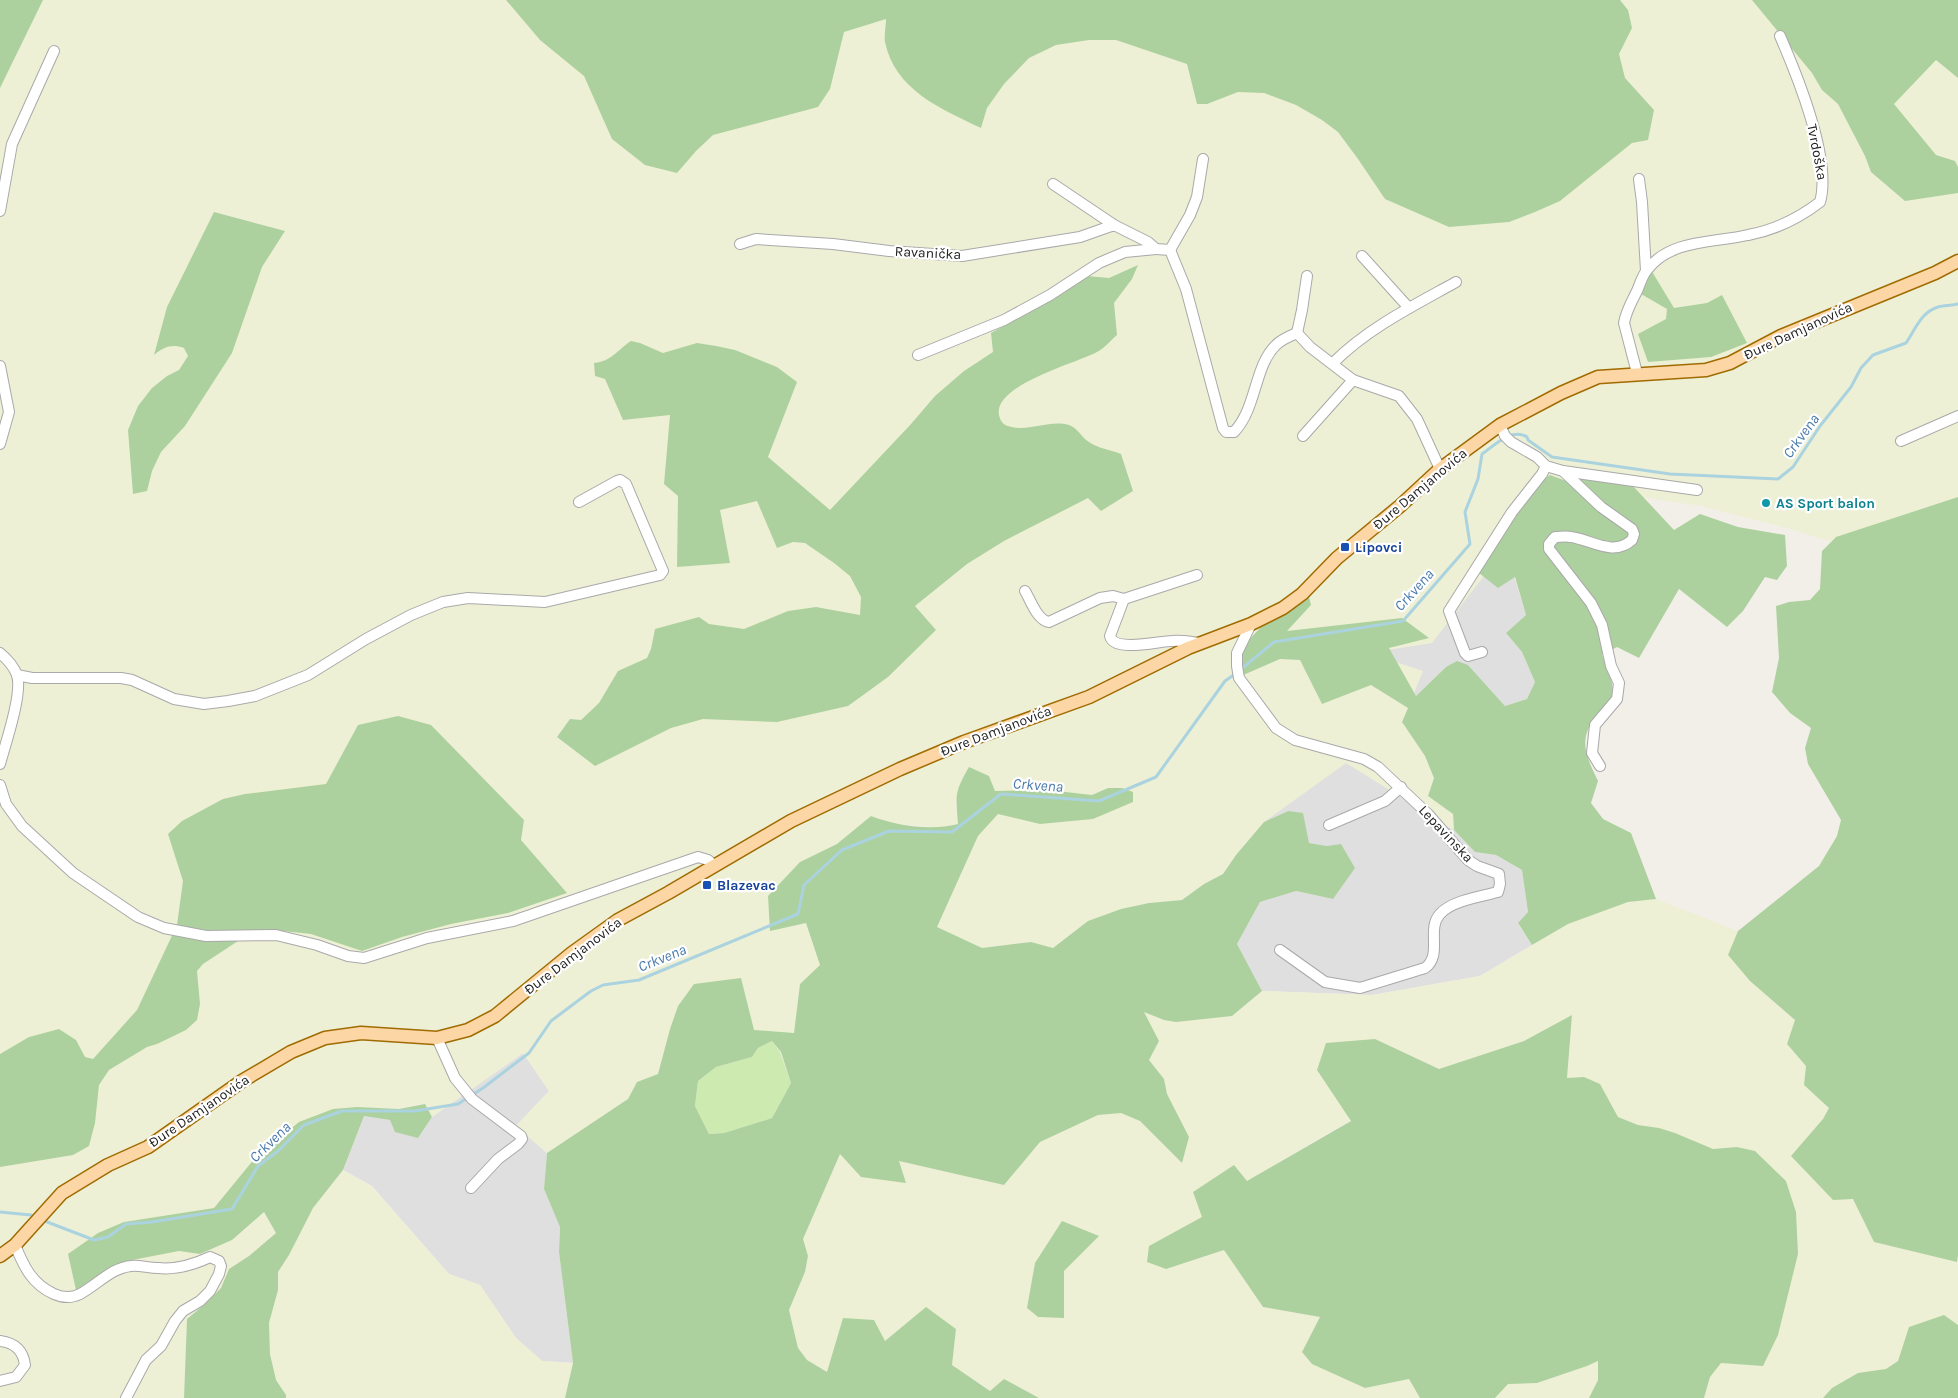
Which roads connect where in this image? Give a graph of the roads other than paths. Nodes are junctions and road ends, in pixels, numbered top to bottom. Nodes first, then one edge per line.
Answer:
1 (1780, 36) dead end
2 (54, 52) dead end
3 (1203, 159) dead end
4 (1638, 179) dead end
5 (1053, 184) dead end
6 (0, 211) edge
7 (1114, 225) junction
8 (740, 244) dead end
9 (1156, 249) junction
10 (1170, 250) junction
11 (1362, 256) dead end
12 (1958, 261) edge
13 (1646, 271) junction
14 (1306, 276) dead end
15 (1456, 282) dead end
16 (1409, 308) junction
17 (1297, 333) junction
18 (918, 356) dead end
19 (1333, 363) junction
20 (0, 366) edge
21 (1637, 373) junction
22 (1353, 380) junction
23 (1958, 416) edge
24 (1504, 433) junction
25 (1303, 436) dead end
26 (1901, 441) dead end
27 (0, 444) edge
28 (1546, 466) junction
29 (1440, 469) junction
30 (1563, 471) junction
31 (1697, 490) dead end
32 (579, 502) dead end
33 (1197, 575) dead end
34 (1025, 591) dead end
35 (1124, 599) junction
36 (1251, 624) junction
37 (1200, 643) junction
38 (1482, 652) dead end
39 (0, 653) edge
40 (17, 676) junction
41 (0, 764) edge
42 (1600, 766) dead end
43 (0, 785) edge
44 (1401, 787) junction
45 (1329, 825) dead end
46 (715, 866) junction
47 (1280, 950) dead end
48 (437, 1038) junction
49 (471, 1188) dead end
50 (15, 1245) junction
51 (0, 1256) edge
52 (0, 1341) edge
53 (0, 1381) edge
54 (126, 1398) edge

1 - 13 street, Tvrdoška
2 - 6 street
3 - 10 street
4 - 13 street, Tvrdoška
5 - 7 street
7 - 8 street, Ravanička
7 - 9 street
9 - 10 street
9 - 18 street
10 - 17 street
11 - 16 street
12 - 21 main road, Đure Damjanovića
13 - 21 street, Tvrdoška
14 - 17 street
15 - 16 street
16 - 19 street
17 - 19 street
19 - 22 street
20 - 27 street
21 - 24 main road, Đure Damjanovića
22 - 25 street
22 - 29 street
23 - 26 street
24 - 28 street
24 - 29 main road, Đure Damjanovića
28 - 30 street
28 - 38 street
29 - 36 main road, Đure Damjanovića
30 - 31 street
30 - 42 street
32 - 40 street
33 - 35 street
34 - 35 street
35 - 37 street
36 - 37 main road, Đure Damjanovića
36 - 44 street, Lepavinska
37 - 46 main road, Đure Damjanovića
39 - 40 street
40 - 41 street
43 - 46 street
44 - 45 street
44 - 47 street, Lepavinska
46 - 48 main road, Đure Damjanovića
48 - 49 street
48 - 50 main road, Đure Damjanovića
50 - 51 main road, Đure Damjanovića
50 - 54 street
52 - 53 street

